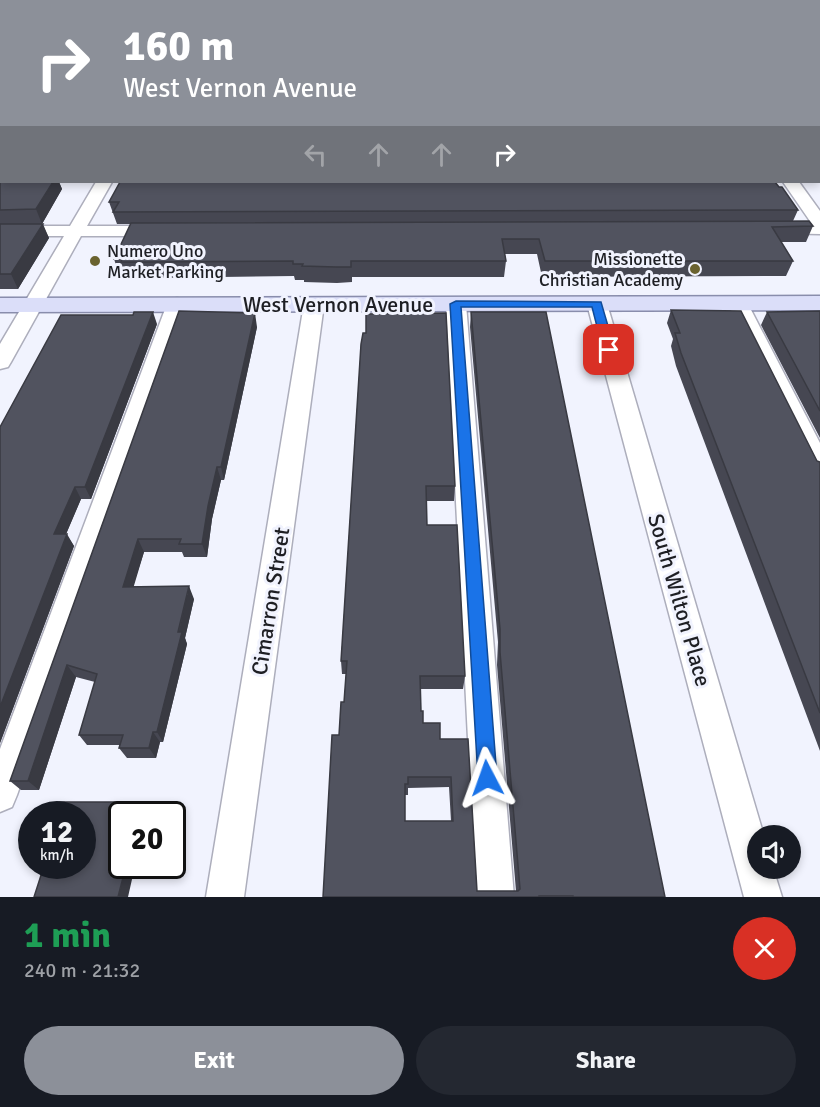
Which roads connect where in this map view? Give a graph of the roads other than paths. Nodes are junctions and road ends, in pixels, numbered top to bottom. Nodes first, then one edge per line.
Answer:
1 (103, 183) edge
2 (791, 183) edge
3 (820, 223) edge
4 (761, 229) edge
5 (820, 229) edge
6 (0, 231) edge
7 (73, 231) junction
8 (180, 231) edge
9 (738, 303) junction
10 (820, 303) edge
11 (177, 304) junction
12 (314, 304) junction
13 (456, 304) junction
14 (597, 304) junction
15 (0, 305) edge
16 (33, 305) junction
17 (0, 362) edge
18 (820, 467) edge
19 (0, 795) edge
20 (225, 897) edge
21 (495, 897) edge
22 (763, 897) edge

1 - 7 street
2 - 3 street
4 - 5 street
6 - 7 street
7 - 8 street
7 - 16 street
9 - 10 main road, West Vernon Avenue
9 - 14 main road, West Vernon Avenue
9 - 18 street
11 - 12 main road, West Vernon Avenue
11 - 16 main road, West Vernon Avenue
11 - 19 street
12 - 13 main road, West Vernon Avenue
12 - 20 street, Cimarron Street
13 - 14 main road, West Vernon Avenue
13 - 21 street
14 - 22 street, South Wilton Place
15 - 16 main road, West Vernon Avenue
16 - 17 street

